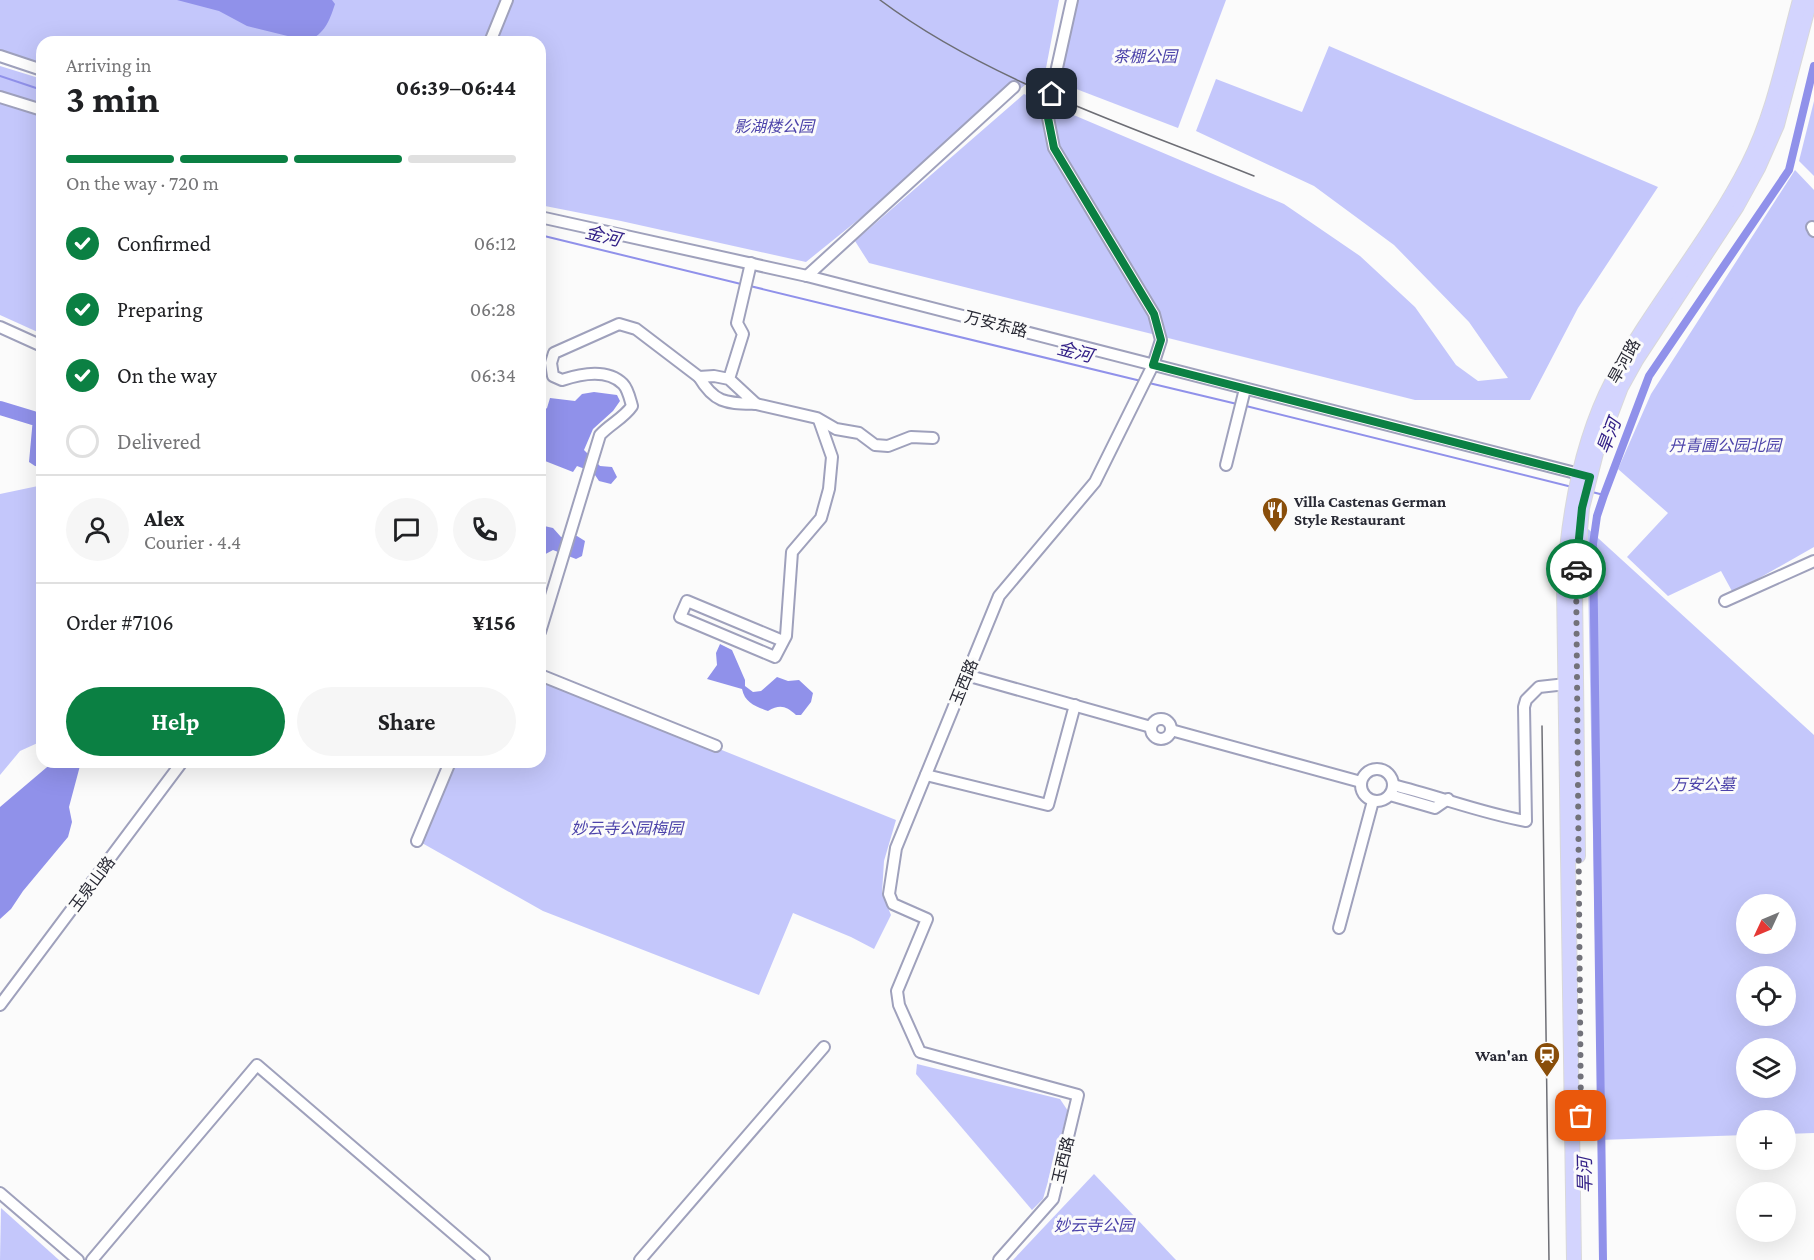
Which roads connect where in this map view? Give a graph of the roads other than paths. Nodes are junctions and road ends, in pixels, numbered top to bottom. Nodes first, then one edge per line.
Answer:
1 (507, 0) edge
2 (1072, 0) edge
3 (1800, 0) edge
4 (1810, 0) edge
5 (492, 36) edge
6 (0, 56) edge
7 (36, 68) edge
8 (1014, 87) dead end
9 (0, 97) edge
10 (36, 108) edge
11 (546, 218) edge
12 (751, 263) junction
13 (807, 276) junction
14 (0, 327) edge
15 (36, 343) edge
16 (1150, 370) junction
17 (699, 377) junction
18 (729, 379) junction
19 (1245, 389) junction
20 (756, 404) junction
21 (819, 420) junction
22 (933, 438) dead end
23 (1226, 465) dead end
24 (1582, 487) junction
25 (1814, 561) edge
26 (1725, 601) dead end
27 (546, 612) edge
28 (783, 642) junction
29 (966, 675) junction
30 (546, 677) edge
31 (1566, 684) junction
32 (1075, 705) junction
33 (716, 746) dead end
34 (178, 768) edge
35 (447, 768) edge
36 (926, 775) junction
37 (1361, 782) junction
38 (1391, 790) junction
39 (1373, 801) junction
40 (417, 841) dead end
41 (1339, 928) dead end
42 (0, 1005) edge
43 (824, 1047) dead end
44 (0, 1194) edge
45 (78, 1260) edge
46 (92, 1260) edge
47 (484, 1260) edge
48 (640, 1260) edge
49 (999, 1260) edge
50 (1574, 1260) edge
51 (1583, 1260) edge

1 - 5 street
2 - 16 street, 玉西路
3 - 24 main road, 旱河路
4 - 24 main road, 旱河路
6 - 7 street
8 - 13 street
9 - 10 street
11 - 12 street, 万安东路
12 - 13 street, 万安东路
12 - 18 street
13 - 16 street, 万安东路
14 - 15 street
16 - 19 street, 万安东路
16 - 29 street, 玉西路
17 - 18 street
17 - 20 street
17 - 27 street
18 - 20 street
19 - 23 street
19 - 24 street, 万安东路
20 - 21 street
21 - 22 street
21 - 28 street
24 - 31 main road, 旱河路
24 - 51 main road, 旱河路
25 - 26 street
28 - 28 street
29 - 32 street
29 - 36 street, 玉西路
30 - 33 street
31 - 38 street
31 - 50 main road, 旱河路
32 - 36 street
32 - 37 street
34 - 42 street, 玉泉山路
35 - 40 street
36 - 49 street, 玉西路
37 - 38 street
37 - 39 street
38 - 39 street
39 - 41 street
43 - 48 street
44 - 45 street
46 - 47 street

